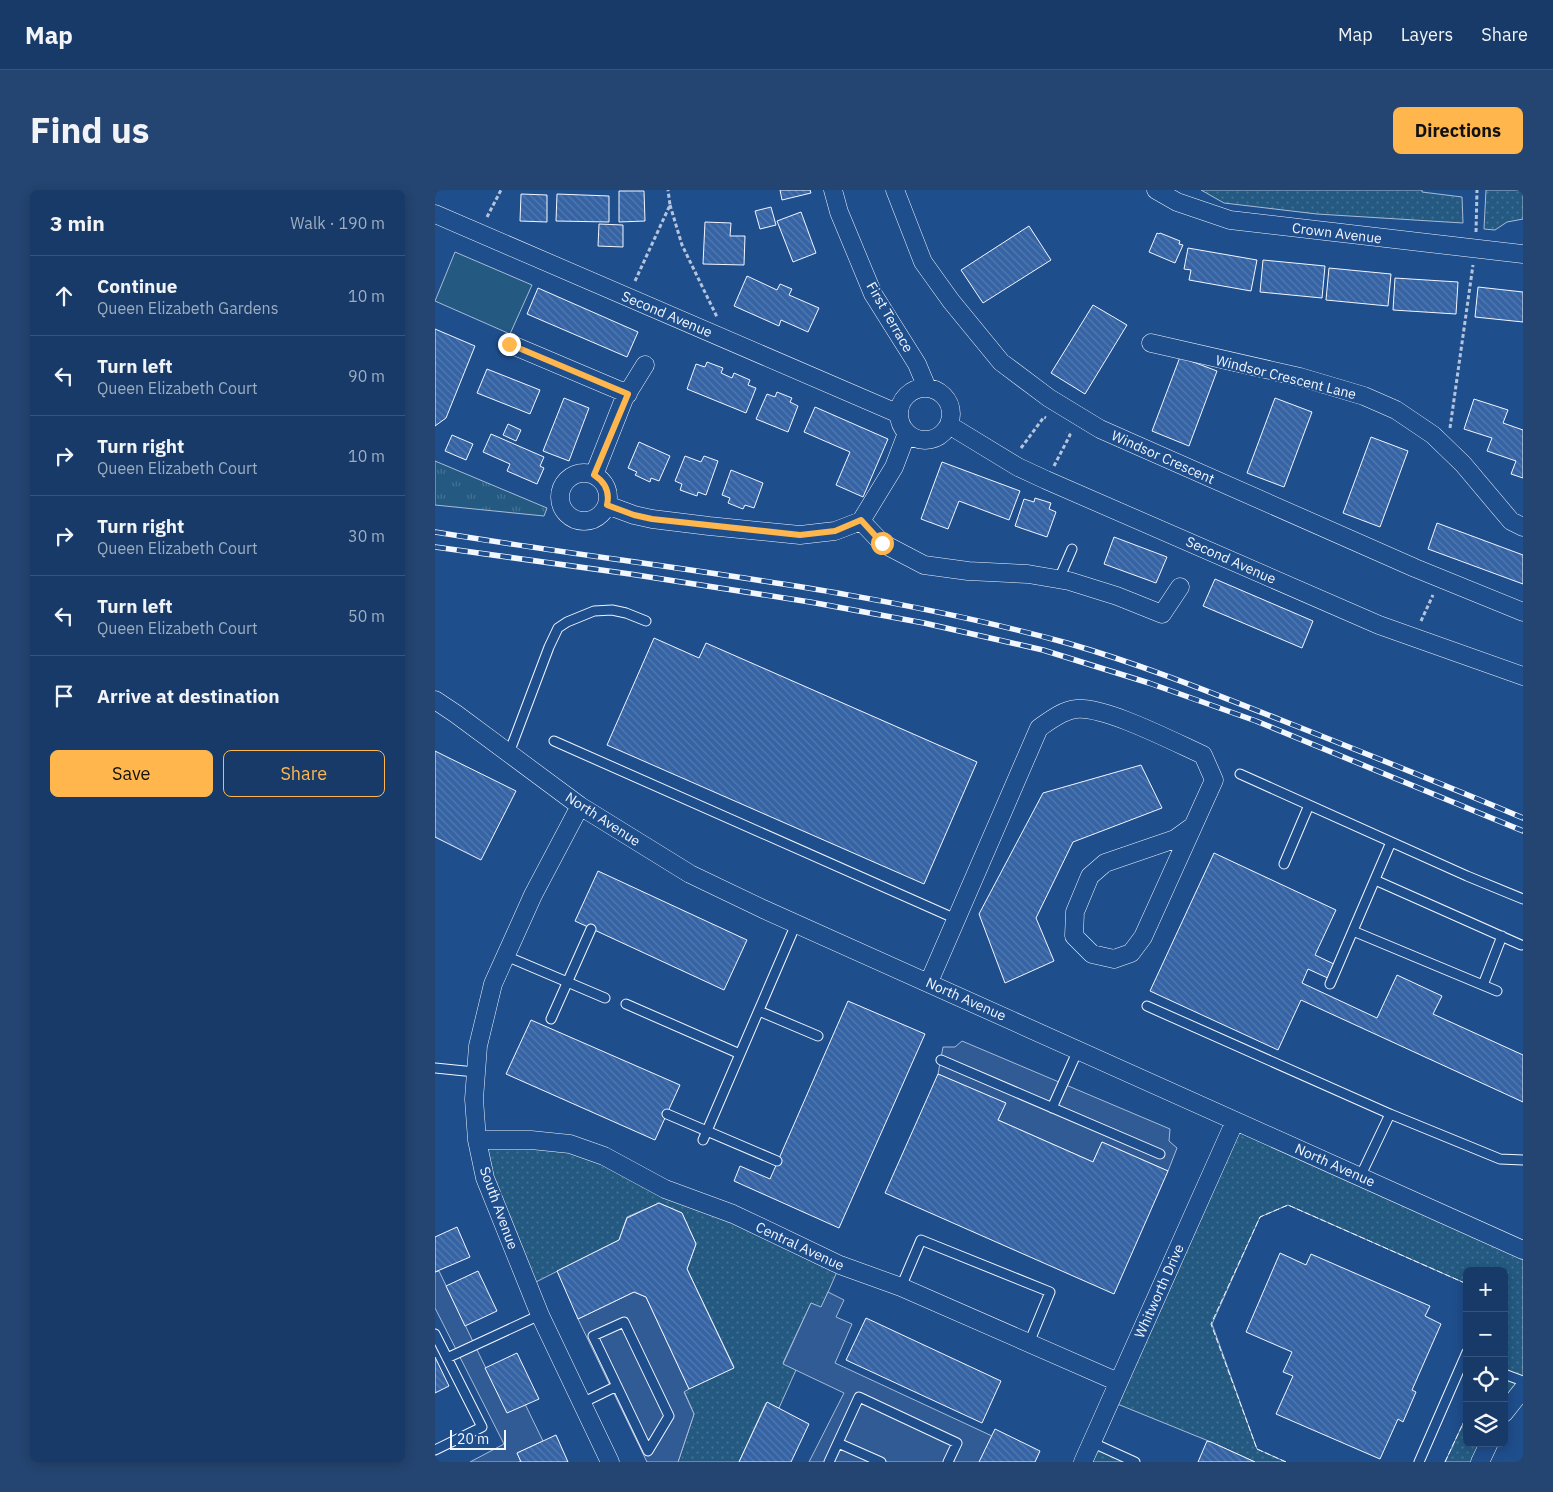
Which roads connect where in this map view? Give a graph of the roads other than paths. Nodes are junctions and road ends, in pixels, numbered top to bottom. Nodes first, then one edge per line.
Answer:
1 (833, 190) edge
2 (895, 190) edge
3 (1156, 190) edge
4 (435, 214) edge
5 (1523, 254) edge
6 (1151, 343) dead end
7 (509, 344) dead end
8 (645, 365) dead end
9 (927, 388) junction
10 (628, 394) junction
11 (899, 414) junction
12 (949, 425) junction
13 (907, 433) junction
14 (594, 475) junction
15 (607, 505) junction
16 (861, 520) junction
17 (1523, 527) edge
18 (1072, 549) dead end
19 (1059, 579) junction
20 (1180, 586) dead end
21 (1523, 612) edge
22 (646, 621) dead end
23 (1523, 676) edge
24 (435, 700) edge
25 (554, 741) dead end
26 (509, 753) junction
27 (1239, 774) dead end
28 (1309, 805) junction
29 (580, 806) junction
30 (1193, 826) junction
31 (1391, 842) junction
32 (1284, 864) dead end
33 (1375, 880) junction
34 (1523, 899) edge
35 (956, 919) junction
36 (796, 924) junction
37 (591, 929) dead end
38 (1353, 931) junction
39 (1502, 936) junction
40 (1521, 945) dead end
41 (506, 956) junction
42 (566, 982) junction
43 (929, 982) junction
44 (1330, 984) dead end
45 (1483, 985) junction
46 (1497, 991) dead end
47 (605, 998) dead end
48 (626, 1004) dead end
49 (1147, 1006) dead end
50 (759, 1011) junction
51 (551, 1019) dead end
52 (818, 1036) dead end
53 (1078, 1050) junction
54 (740, 1054) junction
55 (941, 1060) dead end
56 (435, 1068) edge
57 (475, 1072) junction
58 (1052, 1108) junction
59 (667, 1114) dead end
60 (1390, 1114) junction
61 (1235, 1121) junction
62 (707, 1130) junction
63 (477, 1140) junction
64 (703, 1140) dead end
65 (1160, 1154) dead end
66 (1523, 1160) edge
67 (777, 1161) dead end
68 (1361, 1177) junction
69 (1523, 1250) edge
70 (901, 1287) junction
71 (540, 1315) junction
72 (435, 1334) edge
73 (1029, 1343) junction
74 (1466, 1357) edge
75 (447, 1358) junction
76 (1508, 1375) edge
77 (1523, 1381) edge
78 (1118, 1382) junction
79 (617, 1386) junction
80 (1523, 1389) edge
81 (582, 1403) junction
82 (1508, 1408) edge
83 (1091, 1442) junction
84 (837, 1443) junction
85 (1487, 1447) edge
86 (435, 1450) edge
87 (609, 1462) edge
88 (829, 1462) edge
89 (881, 1462) edge
90 (949, 1462) edge
91 (1083, 1462) edge
92 (1135, 1462) edge
93 (1419, 1462) edge
94 (1480, 1462) edge

1 - 9 street, First Terrace
2 - 21 street, Windsor Crescent
3 - 5 street, Crown Avenue
4 - 11 street, Second Avenue
6 - 17 street, Windsor Crescent Lane
7 - 10 street
8 - 10 street
9 - 11 street
9 - 12 street
10 - 14 street
11 - 13 street
12 - 13 street
12 - 23 street, Second Avenue
13 - 16 street
14 - 15 street
14 - 15 street
15 - 16 street
16 - 19 street
18 - 19 lane
19 - 20 street
22 - 26 lane
24 - 26 street, North Avenue
25 - 35 lane
26 - 29 street, North Avenue
27 - 28 lane
28 - 31 lane
28 - 32 lane
29 - 36 street, North Avenue
29 - 41 street, South Avenue
30 - 30 street
30 - 35 street
31 - 33 lane
31 - 34 lane
33 - 38 lane
33 - 39 lane
35 - 43 street
36 - 43 street, North Avenue
36 - 50 lane
37 - 42 lane
38 - 44 lane
38 - 45 lane
39 - 40 lane
39 - 45 lane
41 - 42 lane
41 - 57 street, South Avenue
42 - 47 lane
42 - 51 lane
43 - 53 street, North Avenue
45 - 46 lane
48 - 54 lane
49 - 60 lane
50 - 52 lane
50 - 54 lane
53 - 58 lane
53 - 61 street, North Avenue
54 - 62 lane
55 - 58 lane
56 - 57 lane
57 - 63 street, South Avenue
58 - 65 lane
59 - 62 lane
60 - 66 lane
60 - 68 lane
61 - 68 street, North Avenue
61 - 78 street, Whitworth Drive
62 - 64 lane
62 - 67 lane
63 - 70 street, Central Avenue
63 - 71 street, South Avenue
68 - 69 street, North Avenue
70 - 73 street, Central Avenue
70 - 73 lane
71 - 75 lane
71 - 81 street, South Avenue
72 - 75 lane
73 - 78 street, Central Avenue
74 - 93 lane
75 - 86 lane
76 - 77 lane
78 - 83 street, Whitworth Drive
79 - 79 lane
79 - 81 lane
80 - 82 street
81 - 87 street, South Avenue
83 - 91 street, Whitworth Drive
83 - 92 lane
84 - 88 lane
84 - 89 lane
84 - 90 lane
85 - 94 street

